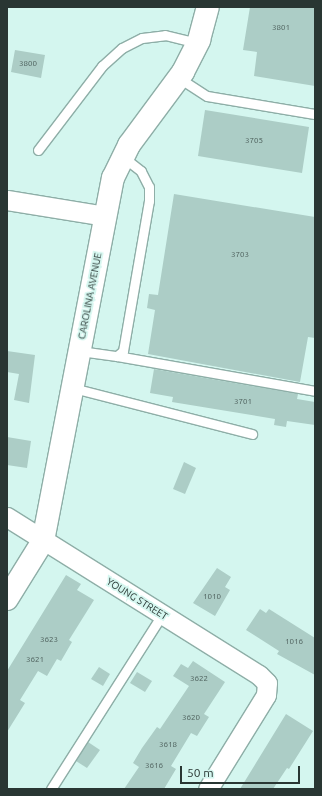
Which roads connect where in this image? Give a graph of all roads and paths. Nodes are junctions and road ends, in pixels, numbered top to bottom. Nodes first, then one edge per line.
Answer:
1 (208, 7) edge
2 (198, 43) junction
3 (179, 78) junction
4 (315, 114) edge
5 (38, 150) dead end
6 (123, 157) junction
7 (7, 200) edge
8 (105, 216) junction
9 (80, 351) junction
10 (117, 356) junction
11 (73, 388) junction
12 (315, 391) edge
13 (252, 434) dead end
14 (7, 517) edge
15 (43, 541) junction
16 (7, 599) edge
17 (162, 615) junction
18 (51, 789) edge
19 (208, 789) edge

1 - 2 street, CAROLINA AVENUE
2 - 3 street, CAROLINA AVENUE
2 - 5 lane
3 - 4 lane
3 - 6 street, CAROLINA AVENUE
6 - 8 street, CAROLINA AVENUE
6 - 10 lane
7 - 8 street
8 - 9 street, CAROLINA AVENUE
9 - 10 lane
9 - 11 street, CAROLINA AVENUE
10 - 12 lane
11 - 13 lane
11 - 15 street, CAROLINA AVENUE
14 - 15 street, YOUNG STREET
15 - 16 street, CAROLINA AVENUE
15 - 17 street, YOUNG STREET
17 - 18 lane
17 - 19 street, YOUNG STREET

